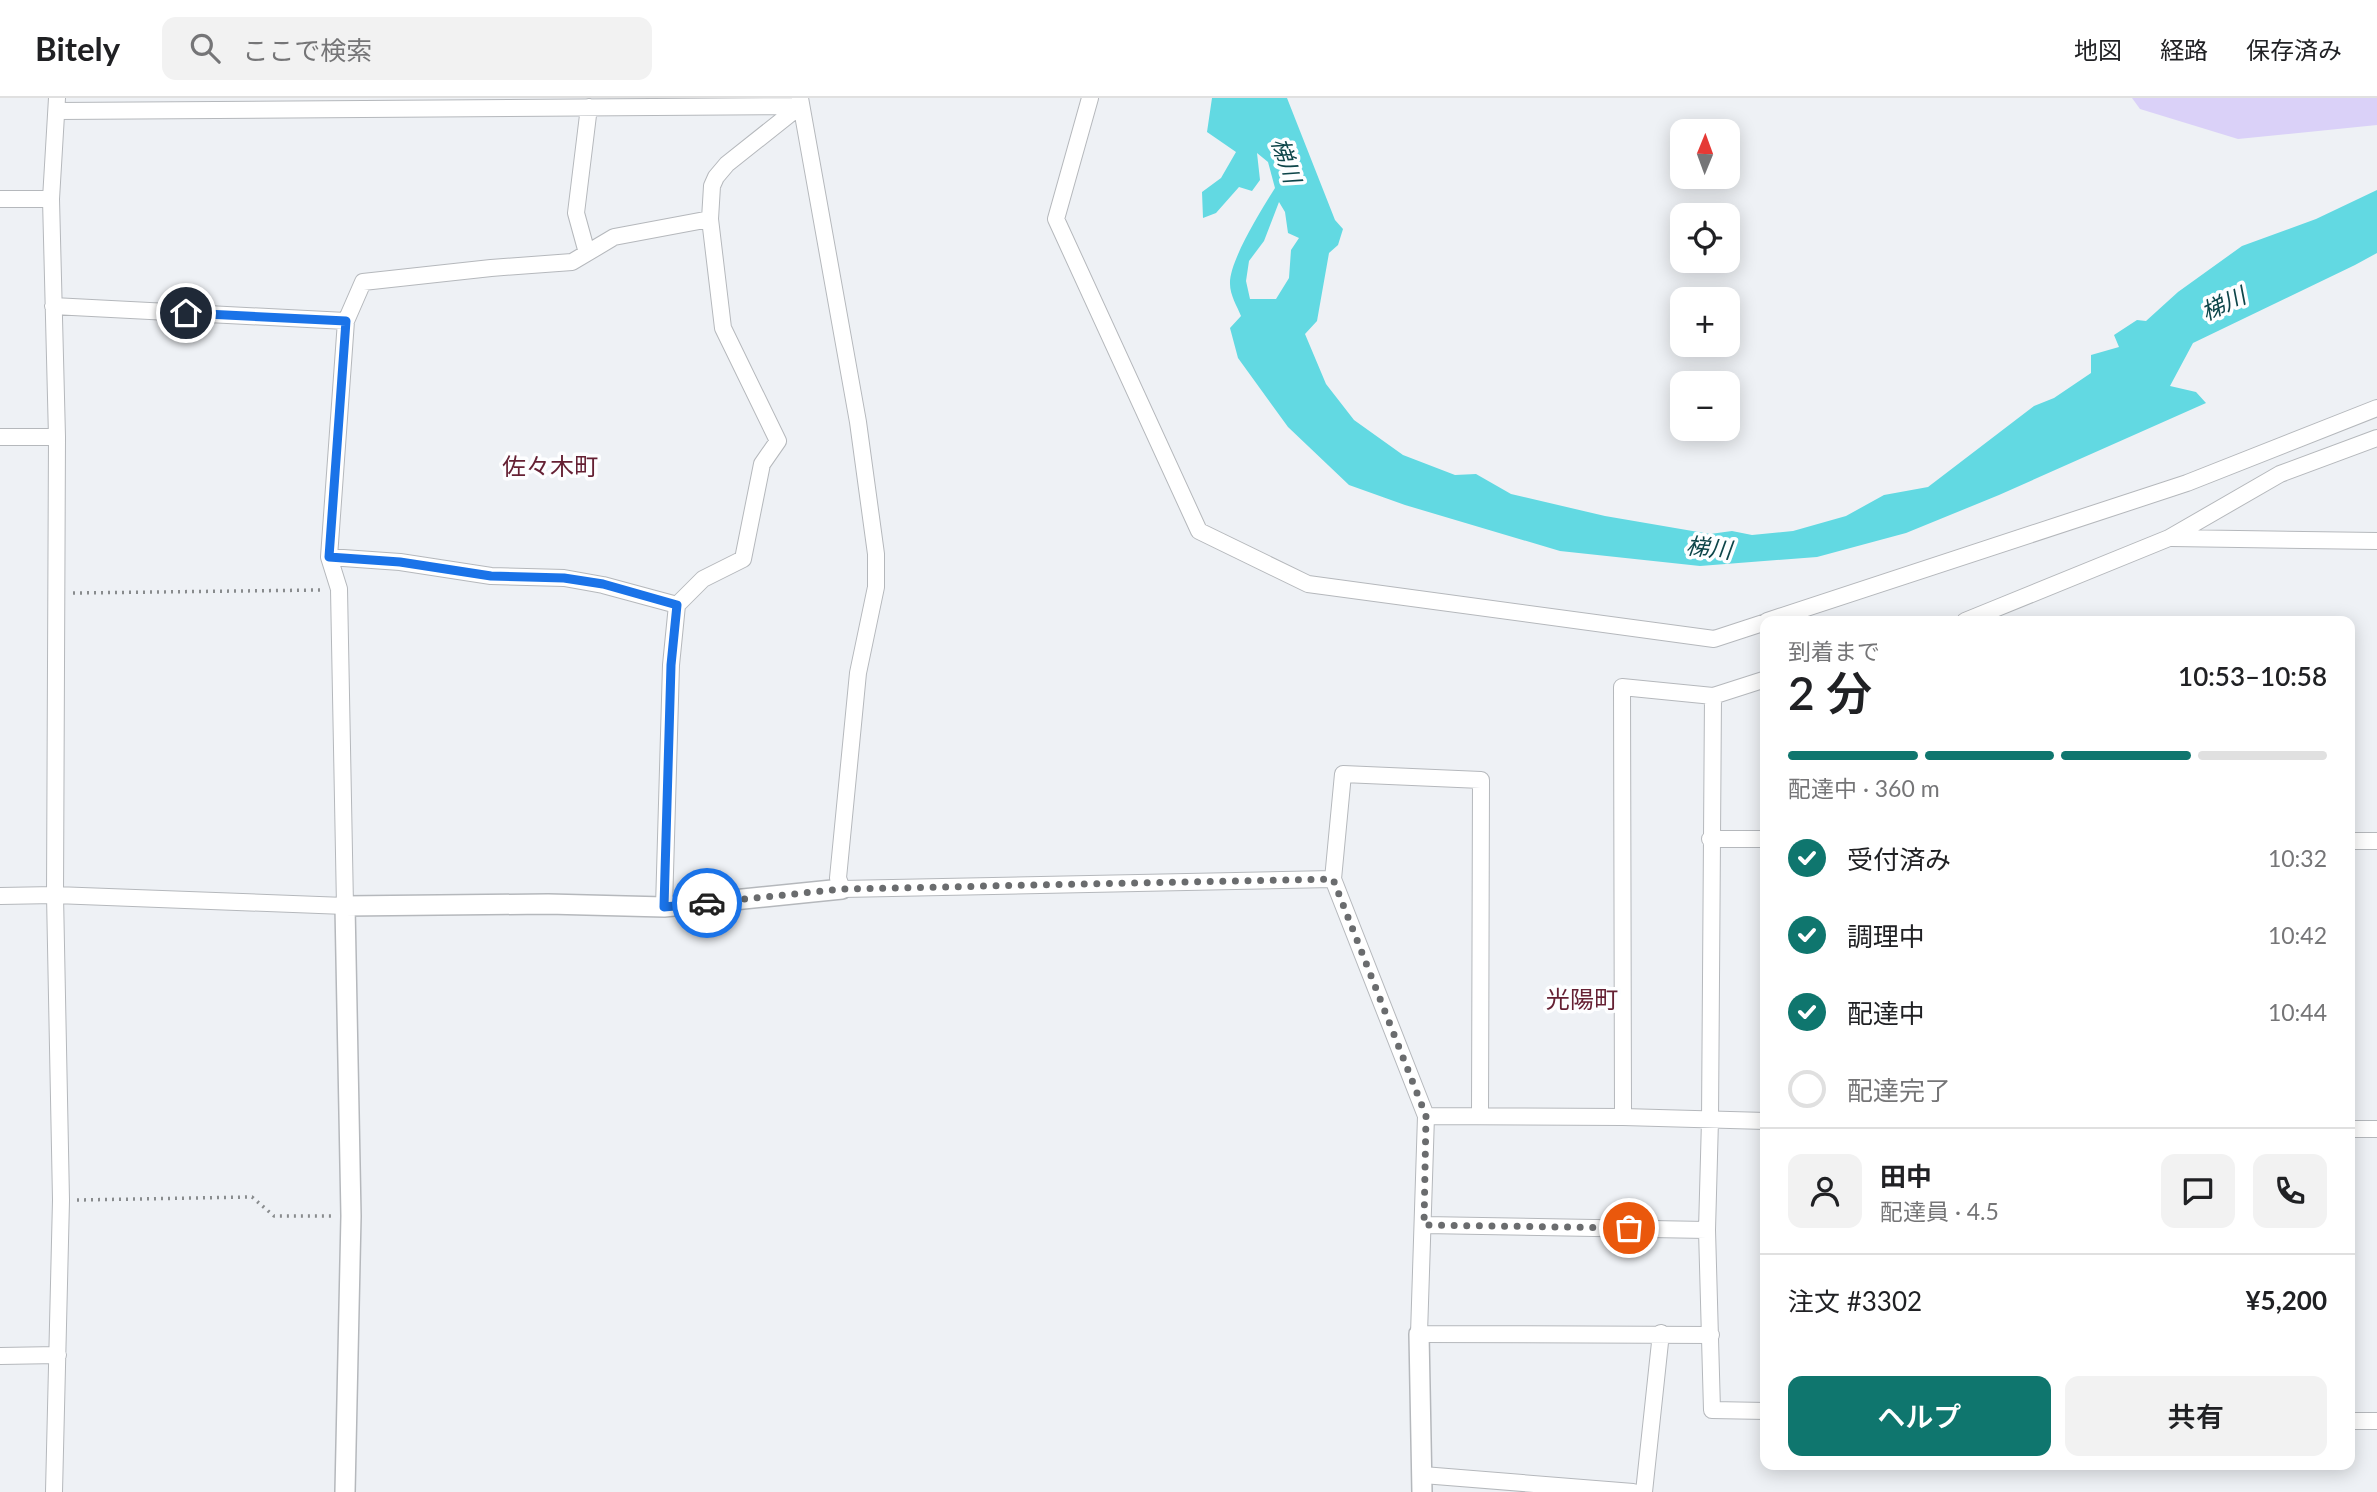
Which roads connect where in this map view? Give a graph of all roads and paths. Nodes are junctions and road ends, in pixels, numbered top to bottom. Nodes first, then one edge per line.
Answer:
1 (1090, 98) edge
2 (800, 102) edge
3 (57, 105) edge
4 (589, 107) junction
5 (0, 199) edge
6 (51, 199) junction
7 (710, 219) junction
8 (587, 253) junction
9 (53, 306) junction
10 (346, 321) junction
11 (2377, 408) edge
12 (0, 437) edge
13 (57, 437) junction
14 (2377, 438) edge
15 (2169, 538) junction
16 (2377, 541) edge
17 (329, 557) junction
18 (339, 589) junction
19 (57, 593) junction
20 (677, 605) junction
21 (1784, 616) edge
22 (1977, 616) edge
23 (1760, 624) edge
24 (1760, 681) edge
25 (1713, 696) junction
26 (1710, 839) junction
27 (1760, 839) edge
28 (2355, 841) edge
29 (2377, 841) edge
30 (1333, 879) junction
31 (842, 889) junction
32 (55, 895) junction
33 (0, 896) edge
34 (345, 906) junction
35 (664, 907) junction
36 (1480, 1115) junction
37 (1426, 1116) junction
38 (1623, 1117) junction
39 (1710, 1120) junction
40 (1760, 1121) edge
41 (2355, 1129) edge
42 (2377, 1129) edge
43 (61, 1200) junction
44 (351, 1216) junction
45 (1424, 1225) junction
46 (1707, 1230) junction
47 (1661, 1333) junction
48 (1419, 1334) junction
49 (1711, 1335) junction
50 (0, 1356) edge
51 (58, 1356) junction
52 (1760, 1411) edge
53 (2355, 1421) edge
54 (2377, 1421) edge
55 (1422, 1484) edge
56 (54, 1492) edge
57 (345, 1492) edge
58 (1633, 1492) edge
59 (1644, 1492) edge

1 - 23 street
2 - 4 street
2 - 7 street
2 - 31 street
3 - 4 street
3 - 6 street
4 - 8 street
5 - 6 street
6 - 9 street
7 - 8 street
7 - 20 street
8 - 10 street
9 - 10 street
9 - 13 street
10 - 17 street
11 - 21 street
12 - 13 street
13 - 19 street
14 - 15 street
15 - 16 street
15 - 22 street
17 - 18 street
17 - 20 street
18 - 19 path
18 - 34 street
19 - 32 street
20 - 35 street
24 - 25 street
25 - 26 street
25 - 38 street
26 - 27 street
26 - 39 street
28 - 29 street
30 - 31 street
30 - 36 street
30 - 37 street
31 - 35 street
32 - 33 street
32 - 34 street
32 - 43 street
34 - 35 street
34 - 44 street
36 - 37 street
36 - 38 street
37 - 45 street
38 - 39 street
39 - 40 street
39 - 46 street
41 - 42 street
43 - 44 path
43 - 51 street
44 - 57 street
45 - 46 street
45 - 48 street
46 - 49 street
47 - 48 street
47 - 49 street
47 - 59 street
48 - 55 street
49 - 52 street
50 - 51 street
51 - 56 street
53 - 54 street
55 - 58 street

